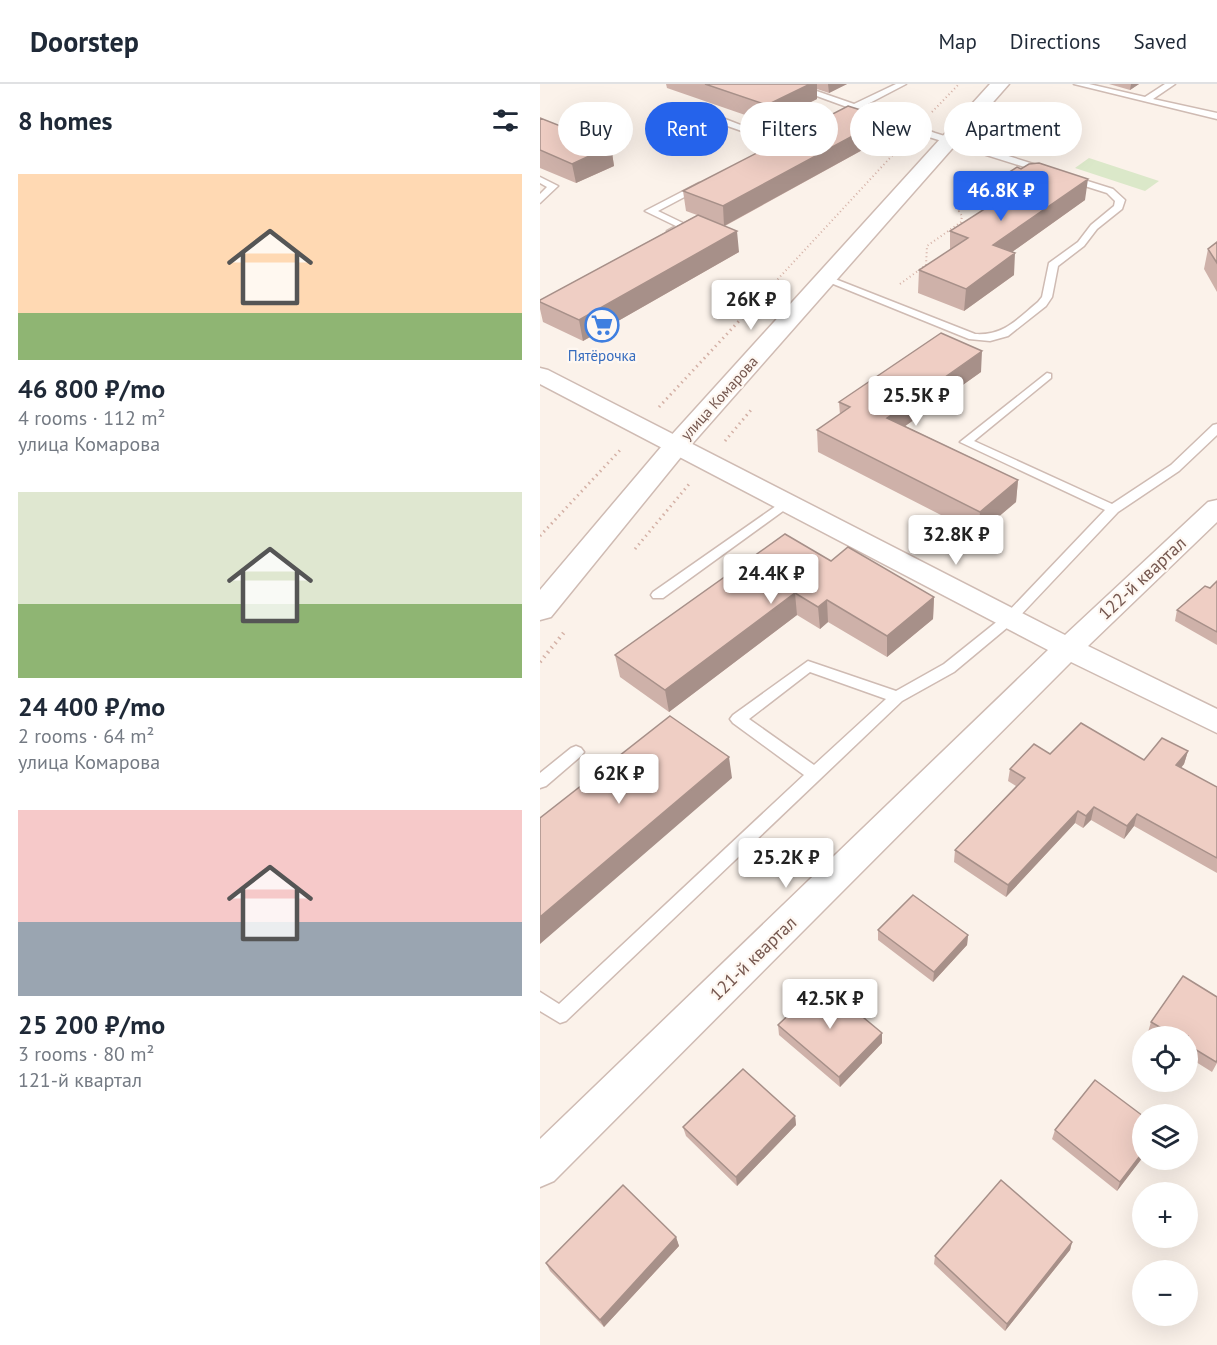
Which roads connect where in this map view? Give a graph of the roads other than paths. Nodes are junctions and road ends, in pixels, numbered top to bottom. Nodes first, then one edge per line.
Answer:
1 (902, 84) edge
2 (1000, 84) edge
3 (1078, 84) edge
4 (1171, 84) edge
5 (795, 87) edge
6 (1147, 99) junction
7 (865, 102) edge
8 (984, 102) edge
9 (850, 105) edge
10 (1217, 116) edge
11 (944, 147) edge
12 (999, 156) edge
13 (540, 180) edge
14 (711, 180) edge
15 (540, 200) edge
16 (663, 237) edge
17 (826, 279) junction
18 (1047, 375) dead end
19 (540, 376) edge
20 (1217, 428) edge
21 (676, 446) junction
22 (786, 503) junction
23 (1217, 508) edge
24 (1113, 509) junction
25 (658, 595) dead end
26 (540, 610) edge
27 (1009, 619) junction
28 (1068, 648) junction
29 (897, 697) junction
30 (1217, 722) edge
31 (576, 752) dead end
32 (815, 774) junction
33 (540, 782) edge
34 (540, 1000) edge
35 (540, 1167) edge

1 - 7 lane
2 - 8 street, улица Комарова
3 - 6 lane
4 - 6 lane
5 - 9 lane
6 - 10 lane
11 - 17 street, улица Комарова
12 - 17 lane
13 - 15 lane
14 - 16 lane
17 - 21 street, улица Комарова
18 - 24 lane
19 - 21 street
20 - 24 lane
21 - 22 street
21 - 26 street, улица Комарова
22 - 25 lane
22 - 27 street
23 - 28 street, 122-й квартал
24 - 27 lane
27 - 28 street
27 - 29 lane
28 - 30 street
28 - 35 street, 121-й квартал
29 - 32 lane
29 - 32 lane
31 - 33 lane
32 - 34 lane

